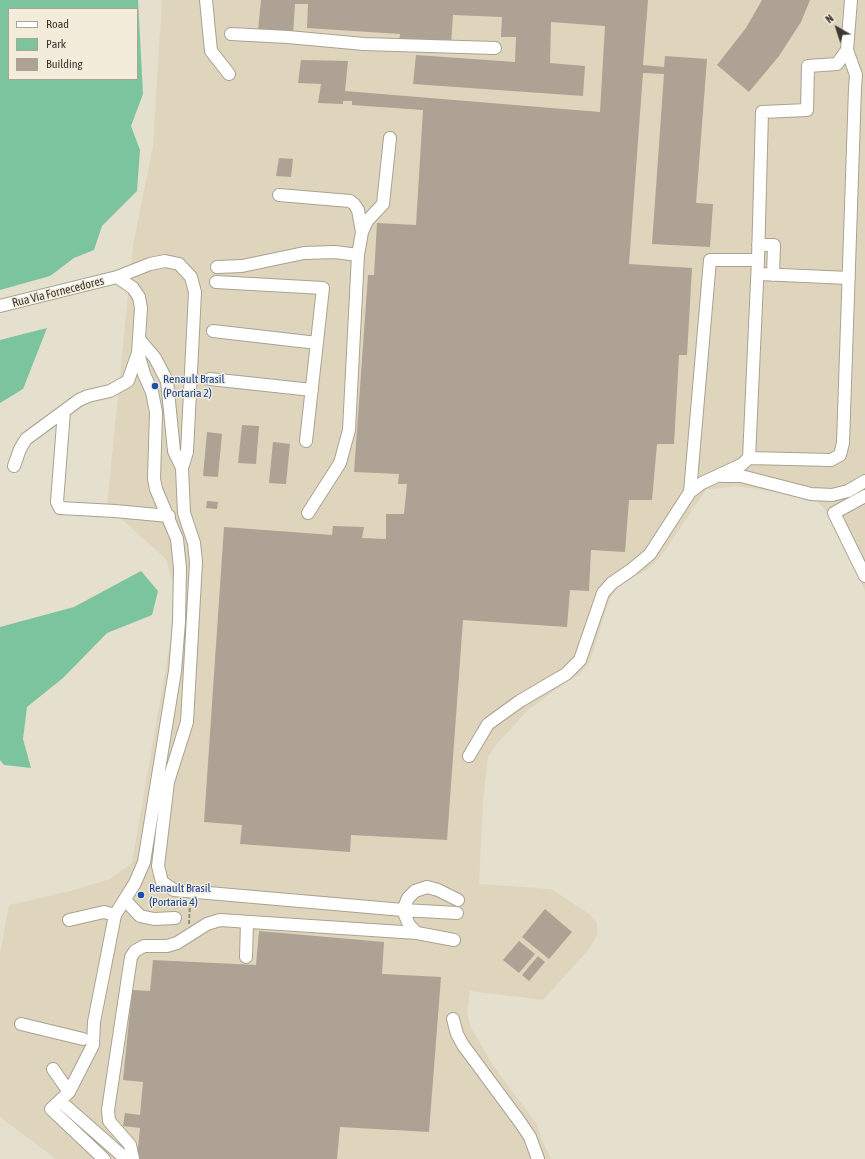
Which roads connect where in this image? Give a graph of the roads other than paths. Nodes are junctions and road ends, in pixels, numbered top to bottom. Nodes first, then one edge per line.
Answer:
1 (206, 0) edge
2 (851, 0) edge
3 (231, 34) dead end
4 (495, 48) dead end
5 (847, 50) junction
6 (228, 74) dead end
7 (390, 138) dead end
8 (279, 194) dead end
9 (362, 232) junction
10 (758, 245) junction
11 (358, 255) junction
12 (758, 260) junction
13 (217, 267) dead end
14 (759, 274) junction
15 (773, 275) junction
16 (116, 278) junction
17 (849, 278) junction
18 (216, 282) dead end
19 (0, 306) edge
20 (213, 331) dead end
21 (139, 340) junction
22 (317, 343) junction
23 (138, 353) junction
24 (210, 379) dead end
25 (312, 390) junction
26 (64, 411) junction
27 (306, 441) dead end
28 (749, 458) junction
29 (14, 466) dead end
30 (182, 468) junction
31 (714, 476) junction
32 (865, 481) edge
33 (690, 492) junction
34 (865, 496) edge
35 (308, 513) dead end
36 (169, 516) junction
37 (865, 576) edge
38 (468, 756) dead end
39 (125, 900) junction
40 (403, 910) junction
41 (115, 915) junction
42 (175, 918) dead end
43 (68, 920) dead end
44 (247, 922) junction
45 (417, 933) junction
46 (454, 940) dead end
47 (246, 957) dead end
48 (453, 1019) dead end
49 (21, 1024) dead end
50 (83, 1039) dead end
51 (53, 1069) dead end
52 (60, 1101) junction
53 (104, 1159) edge
54 (126, 1159) edge
55 (133, 1159) edge
56 (538, 1159) edge

1 - 6 street
2 - 5 street
3 - 4 street
5 - 10 street
5 - 17 street
7 - 9 street
8 - 9 street
9 - 11 street
10 - 12 street
10 - 15 street
11 - 13 street
11 - 35 street
12 - 14 street
12 - 33 street
14 - 15 street
14 - 28 street
15 - 17 street
16 - 19 street, Rua Via Fornecedores
16 - 21 street
16 - 30 street, Rua Via Fornecedores
17 - 28 street
18 - 22 street
20 - 22 street
21 - 23 street
21 - 30 street
22 - 25 street
23 - 26 street
23 - 36 street
24 - 25 street
25 - 27 street
26 - 29 street
26 - 36 street
28 - 31 street
30 - 40 street
31 - 32 street
31 - 33 street
33 - 38 street
34 - 37 street
36 - 39 street
39 - 41 street
39 - 42 street
40 - 40 street
40 - 45 street
41 - 43 street
41 - 52 street
44 - 45 street
44 - 47 street
44 - 55 street
45 - 46 street
48 - 56 street
49 - 50 street
51 - 52 street
52 - 53 street
52 - 54 street

